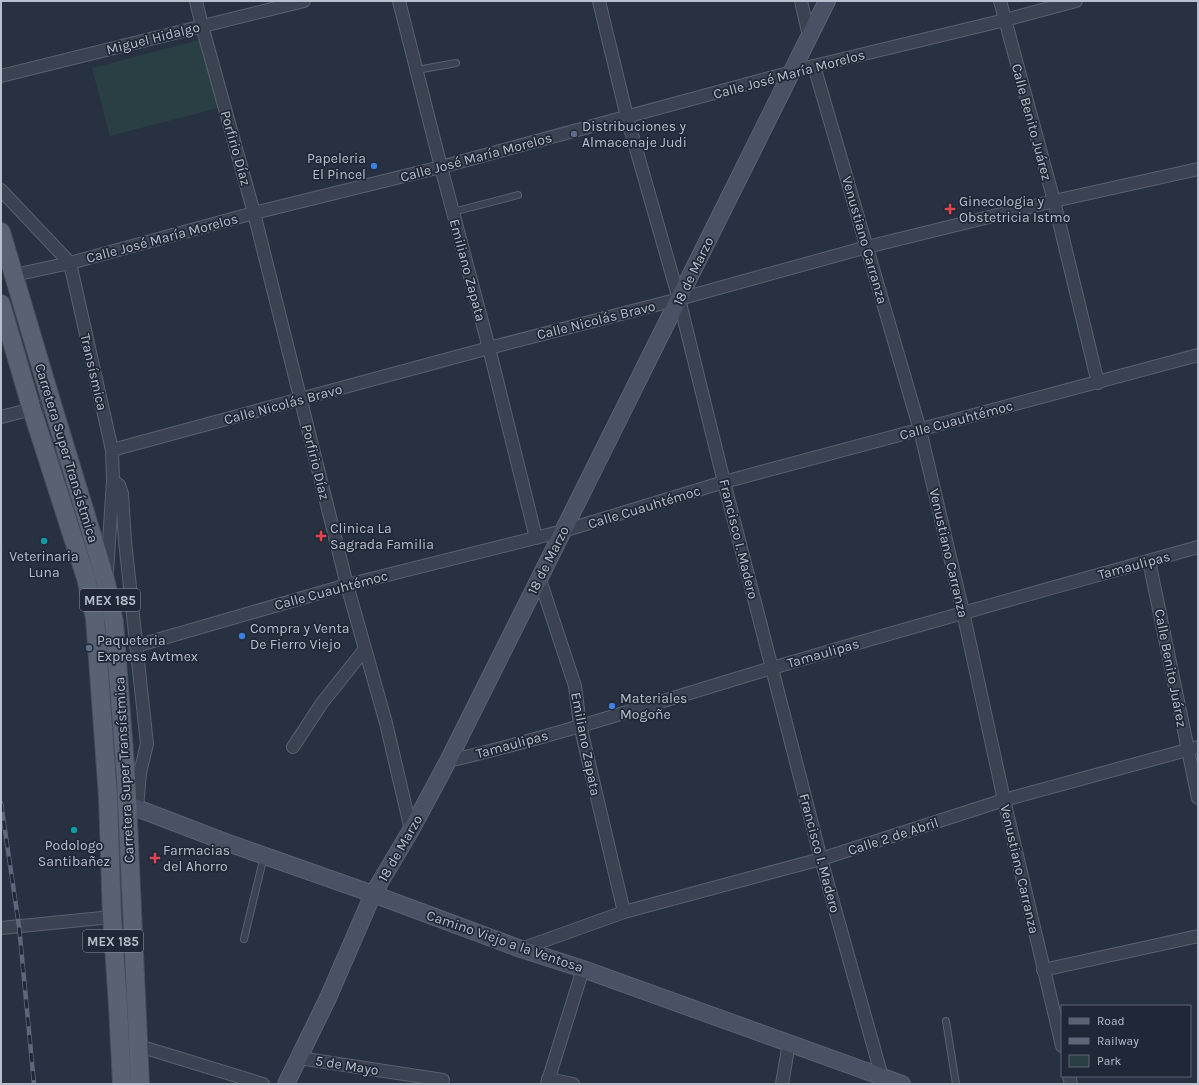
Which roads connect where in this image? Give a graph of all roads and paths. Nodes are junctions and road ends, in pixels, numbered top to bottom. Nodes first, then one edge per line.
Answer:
1 (196, 1) edge
2 (304, 1) edge
3 (399, 1) edge
4 (599, 1) edge
5 (801, 1) edge
6 (827, 1) edge
7 (1000, 1) edge
8 (1076, 1) edge
9 (1005, 20) junction
10 (202, 26) junction
11 (810, 36) junction
12 (456, 63) dead end
13 (814, 66) junction
14 (417, 70) junction
15 (792, 72) junction
16 (1, 76) edge
17 (627, 117) junction
18 (441, 167) junction
19 (1198, 169) edge
20 (1, 190) edge
21 (518, 195) dead end
22 (1054, 201) junction
23 (453, 212) junction
24 (254, 213) junction
25 (1, 232) edge
26 (867, 247) junction
27 (70, 263) junction
28 (14, 275) junction
29 (680, 299) junction
30 (1, 304) edge
31 (489, 348) junction
32 (1198, 355) edge
33 (1098, 383) junction
34 (301, 399) junction
35 (52, 404) junction
36 (32, 410) junction
37 (1, 417) edge
38 (920, 430) junction
39 (112, 450) junction
40 (113, 481) junction
41 (724, 482) junction
42 (563, 532) junction
43 (536, 538) junction
44 (1198, 548) edge
45 (1149, 561) junction
46 (539, 577) junction
47 (106, 583) junction
48 (347, 585) junction
49 (964, 612) junction
50 (136, 646) junction
51 (365, 649) junction
52 (772, 668) junction
53 (580, 725) junction
54 (293, 747) dead end
55 (1193, 748) edge
56 (448, 761) junction
57 (108, 797) junction
58 (1198, 798) edge
59 (1004, 800) junction
60 (132, 806) junction
61 (411, 830) junction
62 (264, 856) junction
63 (821, 859) junction
64 (373, 894) junction
65 (624, 912) junction
66 (112, 917) junction
67 (1, 928) edge
68 (1198, 936) edge
69 (244, 940) dead end
70 (521, 949) junction
71 (583, 969) junction
72 (1043, 970) junction
73 (946, 1021) dead end
74 (1061, 1042) edge
75 (789, 1043) junction
76 (139, 1046) junction
77 (299, 1058) junction
78 (882, 1077) junction
79 (442, 1080) dead end
80 (548, 1082) edge
81 (122, 1084) edge
82 (140, 1084) edge
83 (263, 1084) edge
84 (286, 1084) edge
85 (573, 1084) edge
86 (782, 1084) edge
87 (902, 1084) edge
88 (956, 1084) edge

1 - 10 street, Porfirio Díaz
2 - 10 street, Miguel Hidalgo
3 - 14 street, Emiliano Zapata
4 - 17 street, Francisco I. Madero
5 - 11 street
6 - 11 main road, 18 de Marzo
7 - 9 street, Calle Benito Juárez
8 - 9 street, Calle José María Morelos
9 - 13 street, Calle José María Morelos
9 - 22 street, Calle Benito Juárez
10 - 16 street, Miguel Hidalgo
10 - 24 street, Porfirio Díaz
11 - 15 main road, 18 de Marzo
12 - 14 lane
13 - 15 street, Calle José María Morelos
13 - 26 street, Venustiano Carranza
14 - 18 street, Emiliano Zapata
15 - 17 street, Calle José María Morelos
15 - 29 main road, 18 de Marzo
17 - 18 street, Calle José María Morelos
17 - 29 street, Francisco I. Madero
18 - 23 street, Emiliano Zapata
18 - 24 street, Calle José María Morelos
19 - 22 street, Calle Nicolás Bravo
20 - 27 street
21 - 23 lane
22 - 26 street, Calle Nicolás Bravo
22 - 33 street, Calle Benito Juárez
23 - 31 street, Emiliano Zapata
24 - 27 street, Calle José María Morelos
24 - 34 street, Porfirio Díaz
25 - 28 main road, Carretera Super Transístmica / MEX 185
26 - 29 street, Calle Nicolás Bravo
26 - 38 street, Venustiano Carranza
27 - 28 street, Calle José María Morelos
27 - 39 street, Transísmica
28 - 35 main road, Carretera Super Transístmica / MEX 185
29 - 31 street, Calle Nicolás Bravo
29 - 41 street, Francisco I. Madero
29 - 42 main road, 18 de Marzo
30 - 36 main road, MEX 185
31 - 34 street, Calle Nicolás Bravo
31 - 43 street, Emiliano Zapata
32 - 33 street, Calle Cuauhtémoc
33 - 38 street, Calle Cuauhtémoc
34 - 39 street, Calle Nicolás Bravo
34 - 48 street, Porfirio Díaz
35 - 36 street
35 - 47 main road, Carretera Super Transístmica / MEX 185
36 - 37 street
36 - 57 main road, Carretera Super Transístmica / MEX 185
38 - 41 street, Calle Cuauhtémoc
38 - 49 street, Venustiano Carranza
39 - 40 street, Transísmica
40 - 47 street, Transísmica
40 - 50 street, Transísmica
41 - 42 street, Calle Cuauhtémoc
41 - 52 street, Francisco I. Madero
42 - 43 street, Calle Cuauhtémoc
42 - 46 main road, 18 de Marzo
43 - 48 street, Calle Cuauhtémoc
44 - 45 street, Tamaulipas
45 - 49 street, Tamaulipas
45 - 55 street, Calle Benito Juárez
46 - 53 street, Emiliano Zapata
46 - 56 main road, 18 de Marzo
47 - 60 main road, Carretera Super Transístmica / MEX 185
48 - 50 street, Calle Cuauhtémoc
48 - 51 street, Porfirio Díaz
49 - 52 street, Tamaulipas
49 - 59 street, Venustiano Carranza
50 - 60 street, Transísmica
51 - 54 street
51 - 61 street, Porfirio Díaz
52 - 53 street, Tamaulipas
52 - 63 street, Francisco I. Madero
53 - 56 street, Tamaulipas
53 - 65 street, Emiliano Zapata
55 - 58 street, Calle Benito Juárez
55 - 59 street, Calle 2 de Abril
56 - 61 main road, 18 de Marzo
57 - 60 main road, Camino Viejo a la Ventosa
57 - 66 main road, Carretera Super Transístmica / MEX 185
59 - 63 street, Calle 2 de Abril
59 - 72 street, Venustiano Carranza
60 - 62 main road, Camino Viejo a la Ventosa
60 - 76 main road, Carretera Super Transístmica / MEX 185
61 - 64 main road, 18 de Marzo
62 - 64 main road, Camino Viejo a la Ventosa
62 - 69 lane
63 - 65 street, Calle 2 de Abril
63 - 78 street, Francisco I. Madero
64 - 70 main road, Camino Viejo a la Ventosa
64 - 77 main road, 18 de Marzo
65 - 70 street, Calle 2 de Abril
66 - 67 street
66 - 81 main road, Carretera Super Transístmica / MEX 185
68 - 72 street
70 - 71 main road, Camino Viejo a la Ventosa
71 - 75 main road, Camino Viejo a la Ventosa
71 - 80 street
72 - 74 street, Venustiano Carranza
73 - 88 lane
75 - 78 main road, Camino Viejo a la Ventosa
75 - 86 street
76 - 82 main road, Carretera Super Transístmica / MEX 185
76 - 83 street
77 - 79 street, 5 de Mayo
77 - 84 main road, 18 de Marzo
78 - 87 main road, Camino Viejo a la Ventosa
80 - 85 street

